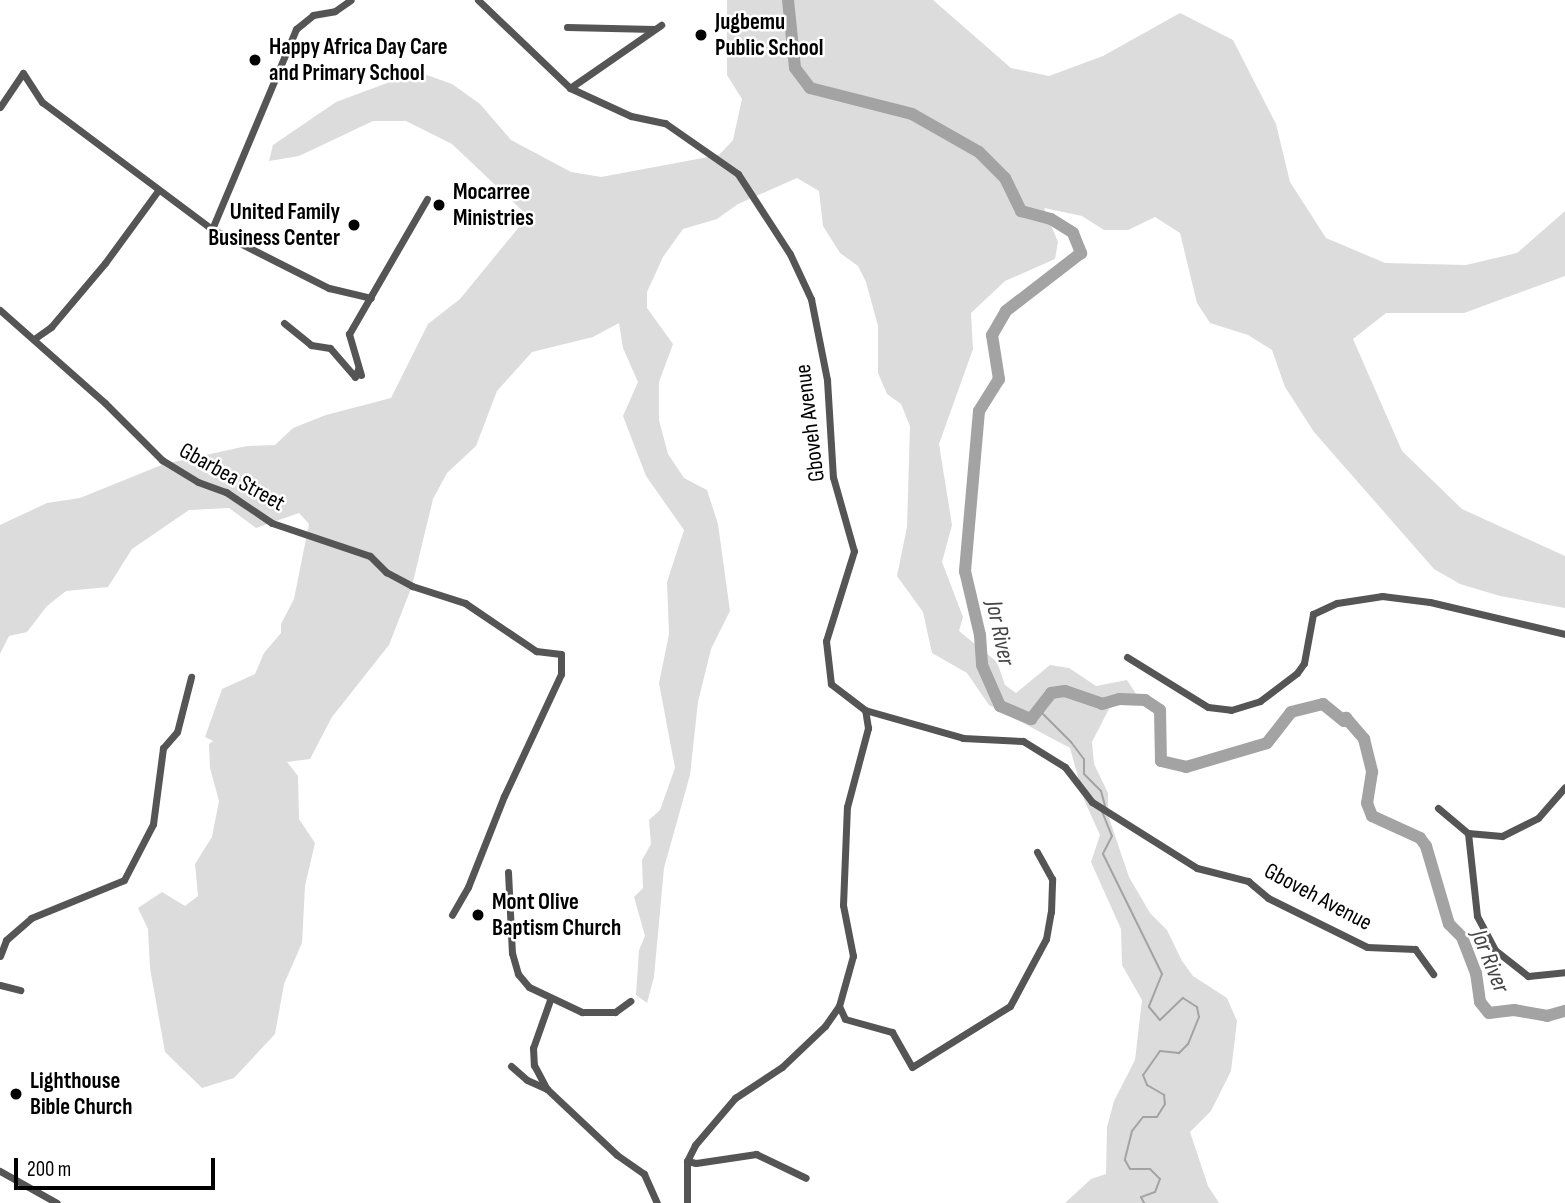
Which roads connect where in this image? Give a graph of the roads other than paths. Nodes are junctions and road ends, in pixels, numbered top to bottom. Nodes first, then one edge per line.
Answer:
1 (351, 0) edge
2 (478, 0) edge
3 (567, 27) dead end
4 (570, 88) junction
5 (0, 107) edge
6 (157, 192) junction
7 (427, 199) dead end
8 (212, 229) junction
9 (371, 298) junction
10 (0, 310) edge
11 (284, 323) dead end
12 (34, 339) junction
13 (1565, 634) edge
14 (1127, 657) dead end
15 (191, 677) dead end
16 (865, 710) junction
17 (1565, 787) edge
18 (1438, 808) dead end
19 (1468, 833) junction
20 (1037, 852) dead end
21 (508, 872) dead end
22 (452, 915) dead end
23 (0, 956) edge
24 (1565, 972) edge
25 (1433, 974) dead end
26 (0, 985) edge
27 (20, 990) dead end
28 (550, 1000) junction
29 (630, 1001) dead end
30 (839, 1006) junction
31 (511, 1066) dead end
32 (547, 1089) junction
33 (687, 1161) junction
34 (0, 1171) edge
35 (806, 1178) dead end
36 (57, 1203) edge
37 (657, 1203) edge
38 (687, 1203) edge

1 - 8 street
2 - 4 street, Gboveh Avenue
3 - 4 street
4 - 16 street, Gboveh Avenue
5 - 6 street
6 - 8 street
6 - 12 street
7 - 9 street
8 - 9 street
9 - 11 street
10 - 12 street, Gbarbea Street
12 - 22 street, Gbarbea Street
13 - 14 street
15 - 23 street
16 - 25 street, Gboveh Avenue
16 - 30 street
17 - 19 street
18 - 19 street
19 - 24 street
20 - 30 street
21 - 28 street
26 - 27 street
28 - 29 street
28 - 32 street
30 - 33 street
31 - 32 street
32 - 37 street
33 - 35 street
33 - 38 street
34 - 36 street

